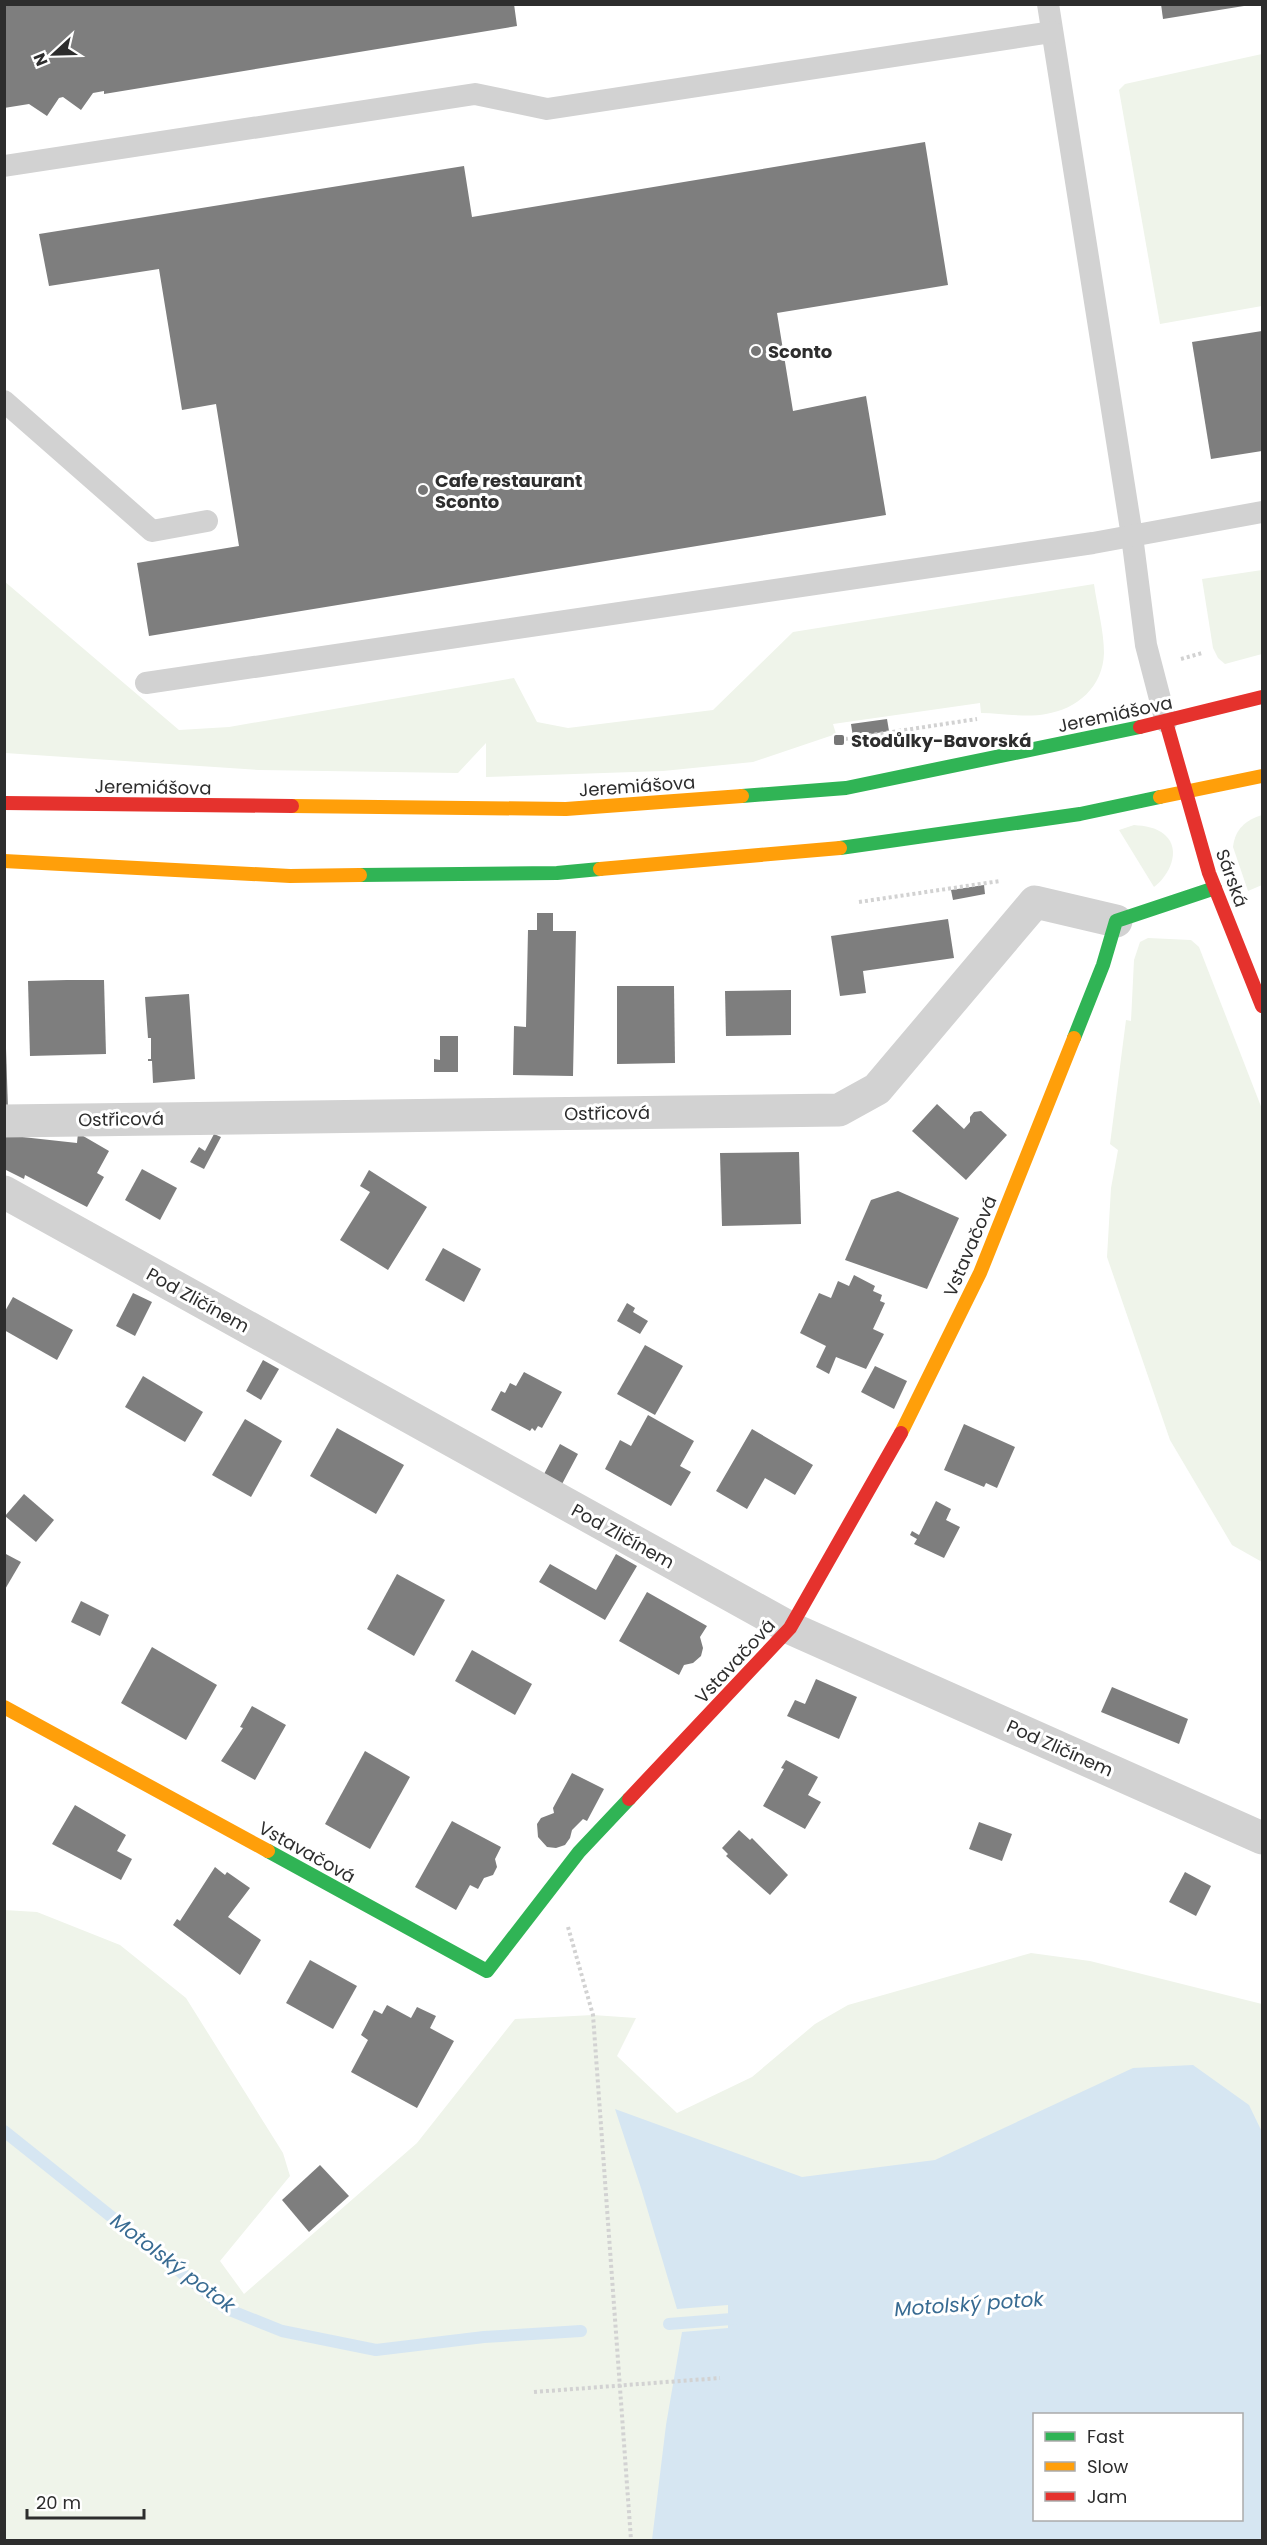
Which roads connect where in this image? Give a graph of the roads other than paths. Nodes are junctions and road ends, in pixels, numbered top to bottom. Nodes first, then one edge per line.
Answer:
1 (1048, 4) edge
2 (1052, 32) junction
3 (4, 166) edge
4 (4, 401) edge
5 (1263, 512) edge
6 (207, 521) dead end
7 (1132, 536) junction
8 (146, 683) dead end
9 (1263, 697) edge
10 (1166, 722) junction
11 (1263, 776) edge
12 (1187, 793) junction
13 (4, 803) edge
14 (4, 861) edge
15 (1215, 888) junction
16 (1116, 921) junction
17 (1263, 1006) edge
18 (4, 1121) edge
19 (4, 1192) edge
20 (790, 1629) junction
21 (4, 1707) edge
22 (1263, 1838) edge

1 - 2 lane
2 - 3 lane
2 - 7 lane
4 - 6 lane
5 - 7 lane
7 - 8 lane
7 - 10 lane
9 - 10 main road, Jeremiášova
10 - 12 main road, Sárská
10 - 13 main road, Jeremiášova
11 - 12 main road
12 - 14 main road
12 - 15 main road, Sárská
15 - 16 main road
15 - 17 main road, Sárská
16 - 18 street, Ostřicová
16 - 20 main road, Vstavačová
19 - 20 street, Pod Zličínem
20 - 21 main road, Vstavačová
20 - 22 street, Pod Zličínem

